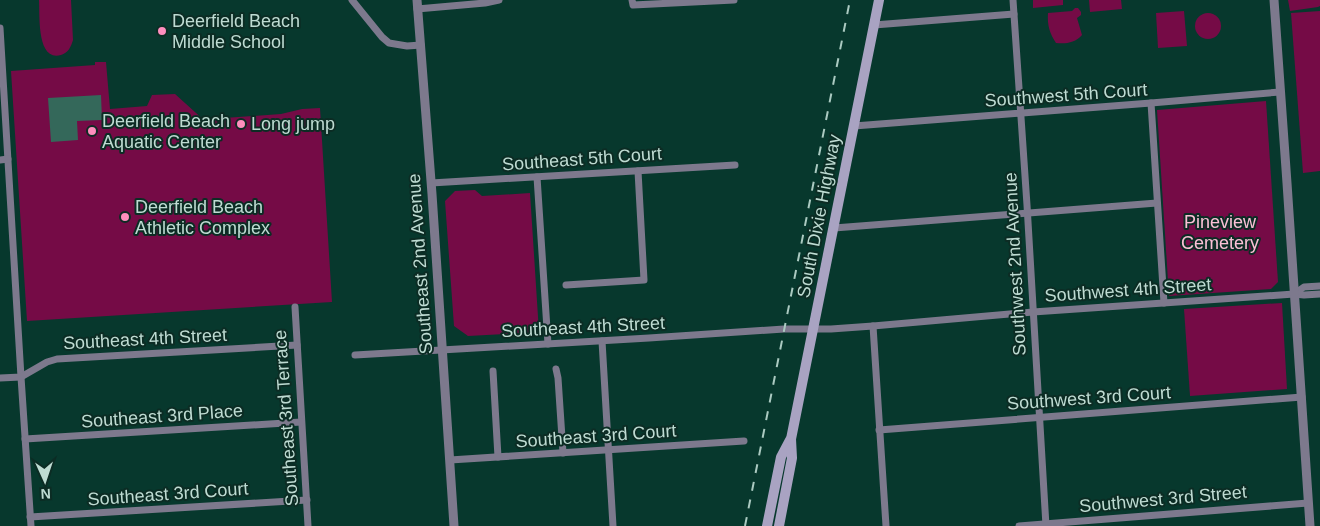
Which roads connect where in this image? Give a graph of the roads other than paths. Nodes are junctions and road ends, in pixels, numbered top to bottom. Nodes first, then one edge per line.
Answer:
1 (352, 0) edge
2 (499, 0) edge
3 (734, 0) edge
4 (879, 0) edge
5 (1013, 0) edge
6 (1274, 0) edge
7 (632, 2) edge
8 (417, 4) edge
9 (1014, 14) junction
10 (874, 25) junction
11 (0, 28) edge
12 (421, 45) junction
13 (1280, 92) junction
14 (1151, 103) junction
15 (1021, 114) junction
16 (854, 126) junction
17 (8, 159) junction
18 (0, 160) edge
19 (735, 165) dead end
20 (638, 171) junction
21 (537, 177) junction
22 (431, 183) junction
23 (1157, 203) junction
24 (1027, 213) junction
25 (834, 228) junction
26 (566, 284) dead end
27 (1320, 286) edge
28 (1294, 294) junction
29 (1320, 294) edge
30 (1164, 303) junction
31 (294, 307) dead end
32 (1033, 312) junction
33 (873, 326) junction
34 (814, 328) junction
35 (602, 341) junction
36 (548, 344) junction
37 (297, 345) junction
38 (443, 350) junction
39 (355, 355) dead end
40 (556, 369) dead end
41 (492, 371) dead end
42 (21, 376) junction
43 (0, 378) edge
44 (1302, 397) junction
45 (1040, 416) junction
46 (301, 422) junction
47 (879, 430) junction
48 (25, 439) junction
49 (791, 439) junction
50 (744, 441) dead end
51 (608, 450) junction
52 (563, 453) junction
53 (498, 457) junction
54 (450, 460) junction
55 (307, 500) junction
56 (1308, 503) junction
57 (30, 517) junction
58 (1046, 525) edge
59 (31, 526) edge
60 (308, 526) edge
61 (454, 526) edge
62 (613, 526) edge
63 (767, 526) edge
64 (779, 526) edge
65 (886, 526) edge
66 (1020, 526) edge
67 (1310, 526) edge

1 - 12 street
2 - 8 street
3 - 7 street
4 - 10 main road, South Dixie Highway
5 - 9 street, Southwest 2nd Avenue
6 - 13 street
8 - 12 street, Southeast 2nd Avenue
9 - 10 street
9 - 15 street, Southwest 2nd Avenue
10 - 16 main road, South Dixie Highway
11 - 17 street
12 - 22 street, Southeast 2nd Avenue
13 - 14 street, Southwest 5th Court
13 - 28 street
14 - 15 street, Southwest 5th Court
14 - 23 street
15 - 16 street, Southwest 5th Court
15 - 24 street, Southwest 2nd Avenue
16 - 25 main road, South Dixie Highway
17 - 18 street
17 - 42 street
19 - 20 street, Southeast 5th Court
20 - 21 street, Southeast 5th Court
20 - 26 street
21 - 22 street, Southeast 5th Court
21 - 36 street
22 - 38 street, Southeast 2nd Avenue
23 - 24 street
23 - 30 street
24 - 25 street
24 - 32 street, Southwest 2nd Avenue
25 - 34 main road, South Dixie Highway
27 - 28 street, Southwest 4th Street
28 - 29 street, Southwest 4th Street
28 - 30 street, Southwest 4th Street
28 - 44 street
30 - 32 street, Southwest 4th Street
31 - 37 street, Southeast 3rd Terrace
32 - 33 street, Southwest 4th Street
32 - 45 street, Southwest 2nd Avenue
33 - 34 street, Southwest 4th Street
33 - 47 street
34 - 35 street, Southeast 4th Street
34 - 49 main road, South Dixie Highway
35 - 36 street, Southeast 4th Street
35 - 51 street
36 - 38 street, Southeast 4th Street
37 - 42 street, Southeast 4th Street
37 - 46 street, Southeast 3rd Terrace
38 - 39 street, Southeast 4th Street
38 - 54 street, Southeast 2nd Avenue
40 - 52 street
41 - 53 street
42 - 43 street, Southeast 4th Street
42 - 48 street
44 - 45 street, Southwest 3rd Court
44 - 56 street
45 - 47 street, Southwest 3rd Court
45 - 58 street, Southwest 2nd Avenue
46 - 48 street, Southeast 3rd Place
46 - 55 street, Southeast 3rd Terrace
47 - 65 street
48 - 57 street
49 - 63 main road, South Dixie Highway
49 - 64 main road, South Dixie Highway
50 - 51 street, Southeast 3rd Court
51 - 52 street, Southeast 3rd Court
51 - 62 street
52 - 53 street, Southeast 3rd Court
53 - 54 street, Southeast 3rd Court
54 - 61 street, Southeast 2nd Avenue
55 - 57 street, Southeast 3rd Court
55 - 60 street, Southeast 3rd Terrace
56 - 58 street, Southwest 3rd Street
56 - 67 street
57 - 59 street
58 - 66 street, Southwest 3rd Street

